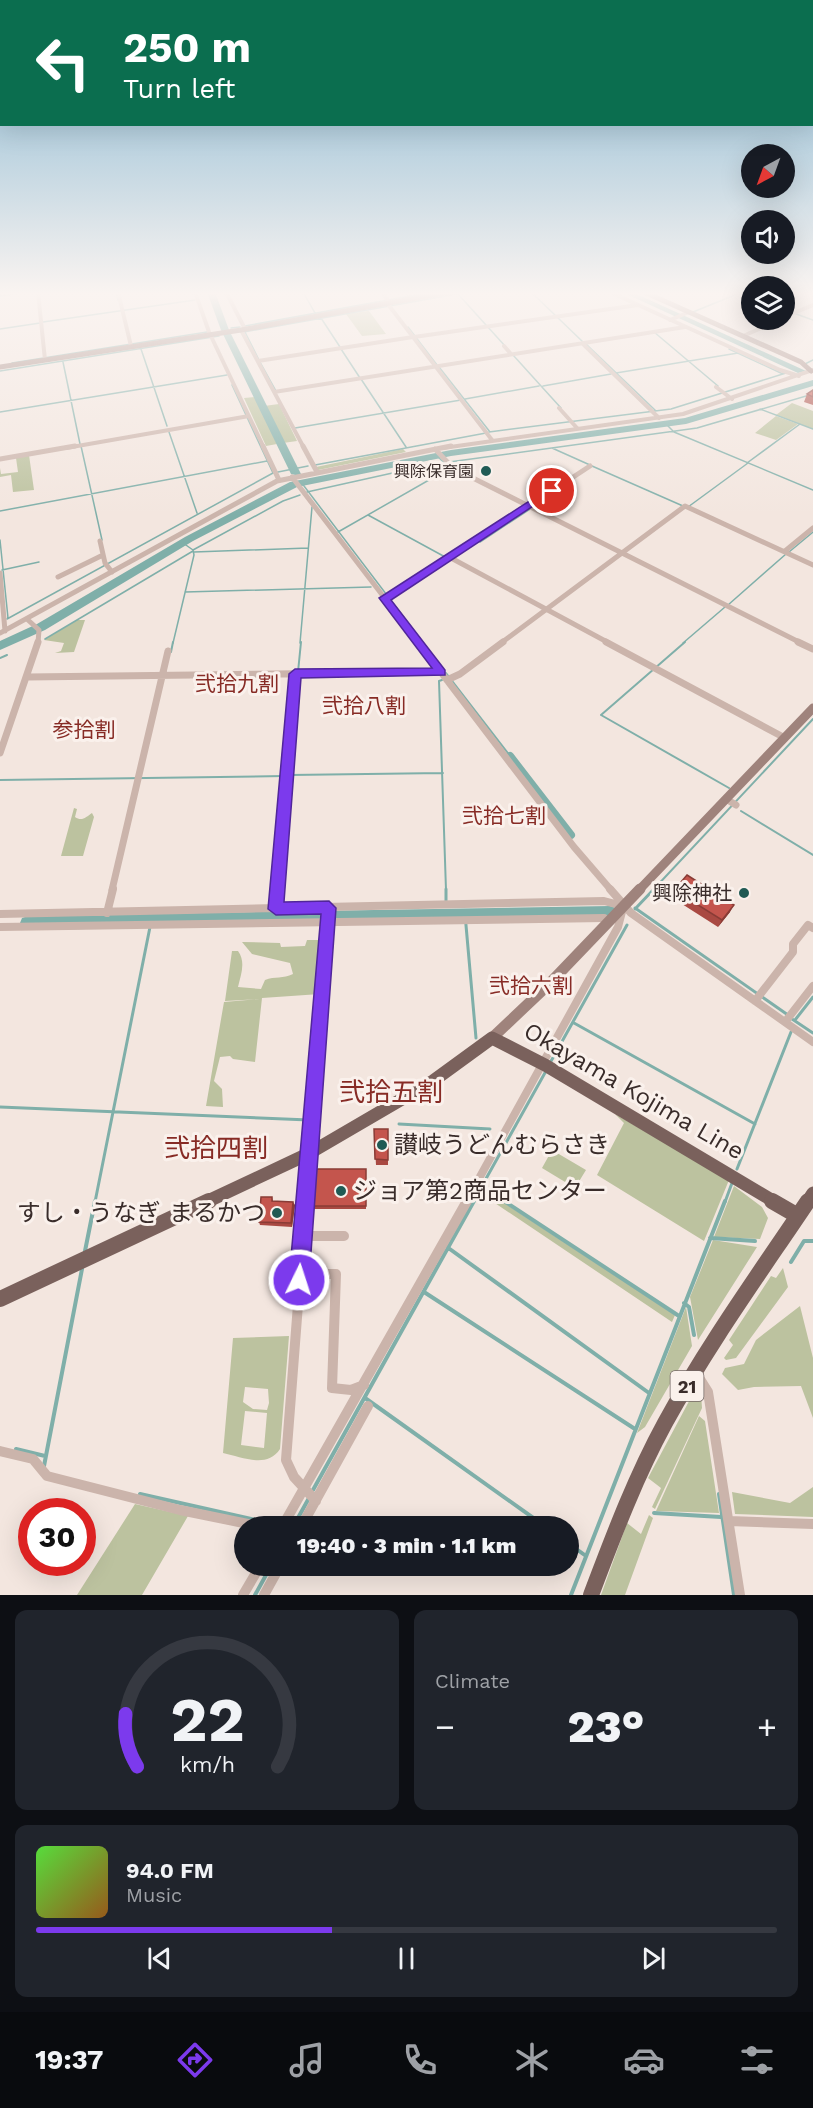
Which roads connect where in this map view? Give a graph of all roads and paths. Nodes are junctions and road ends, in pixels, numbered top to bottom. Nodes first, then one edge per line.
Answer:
1 (226, 366) edge
2 (261, 366) edge
3 (434, 366) edge
4 (437, 366) edge
5 (606, 366) edge
6 (772, 366) edge
7 (811, 373) edge
8 (799, 376) junction
9 (716, 387) dead end
10 (275, 392) junction
11 (732, 399) junction
12 (559, 408) dead end
13 (248, 416) junction
14 (659, 418) junction
15 (577, 428) junction
16 (492, 440) junction
17 (438, 453) junction
18 (0, 459) edge
19 (590, 466) dead end
20 (316, 472) junction
21 (279, 480) junction
22 (295, 480) junction
23 (530, 507) junction
24 (813, 528) edge
25 (100, 541) dead end
26 (785, 551) junction
27 (622, 553) junction
28 (103, 555) junction
29 (450, 559) junction
30 (813, 565) edge
31 (112, 572) junction
32 (0, 573) edge
33 (58, 578) dead end
34 (387, 598) junction
35 (547, 609) junction
36 (28, 620) junction
37 (3, 632) edge
38 (813, 649) edge
39 (168, 651) dead end
40 (441, 672) junction
41 (297, 674) junction
42 (163, 675) junction
43 (28, 676) junction
44 (450, 679) junction
45 (813, 708) edge
46 (785, 738) junction
47 (0, 753) edge
48 (137, 777) joint
49 (624, 906) junction
50 (276, 909) junction
51 (107, 913) junction
52 (0, 914) edge
53 (207, 917) junction
54 (241, 917) junction
55 (329, 917) junction
56 (604, 918) dead end
57 (0, 927) edge
58 (813, 928) edge
59 (813, 986) edge
60 (757, 997) junction
61 (788, 1019) junction
62 (492, 1038) junction
63 (813, 1042) edge
64 (546, 1066) junction
65 (308, 1154) junction
66 (813, 1193) edge
67 (798, 1216) junction
68 (306, 1236) junction
69 (344, 1236) dead end
70 (304, 1274) dead end
71 (0, 1299) edge
72 (695, 1372) junction
73 (363, 1385) junction
74 (368, 1406) dead end
75 (0, 1451) edge
76 (310, 1495) junction
77 (292, 1516) edge
78 (305, 1516) edge
79 (234, 1521) edge
80 (729, 1521) junction
81 (813, 1524) edge
82 (254, 1576) edge
83 (274, 1576) edge
84 (243, 1595) edge
85 (264, 1595) edge
86 (591, 1595) edge
87 (740, 1595) edge

1 - 13 street
2 - 10 street
3 - 10 street
4 - 16 street
5 - 14 street
6 - 8 street
7 - 8 street
8 - 11 street
9 - 11 street
10 - 20 street
11 - 14 street
12 - 15 street
13 - 18 street
13 - 21 street
14 - 15 street
15 - 16 street
16 - 17 street
17 - 20 street
17 - 23 street
19 - 23 street
20 - 22 street
21 - 22 street
21 - 31 street
22 - 34 street
23 - 27 street
23 - 29 street
24 - 26 street
25 - 28 street
26 - 27 street
26 - 30 street
27 - 35 street
27 - 38 street
28 - 31 street
28 - 33 street
29 - 34 street
29 - 35 street
31 - 36 street
32 - 37 street
34 - 40 street
35 - 44 street
35 - 46 street
36 - 37 street
36 - 43 street
39 - 42 street
40 - 41 street
40 - 44 street
41 - 42 street
41 - 50 street
42 - 43 street
42 - 48 street
43 - 47 street
44 - 49 street
45 - 46 street
46 - 49 street
48 - 51 street
49 - 55 street
49 - 60 street
49 - 62 street
49 - 64 street
50 - 54 street
50 - 55 street
51 - 52 street
51 - 53 street
53 - 54 street
53 - 54 street
53 - 57 street
54 - 55 street
55 - 56 street
55 - 65 street
58 - 60 street
59 - 61 street
60 - 61 street
61 - 63 street
62 - 64 main road, Okayama Kojima Line
62 - 65 main road, Okayama Kojima Line
64 - 67 main road, Okayama Kojima Line
64 - 73 street
65 - 68 street
65 - 71 main road, Okayama Kojima Line
66 - 67 main road, 21
67 - 72 main road, 21
68 - 69 street
68 - 76 street
70 - 73 street
72 - 80 street
72 - 86 main road, 21
73 - 76 street
74 - 76 street
75 - 79 street
76 - 77 street
76 - 78 street
80 - 81 street
80 - 87 street
82 - 84 street
83 - 85 street

